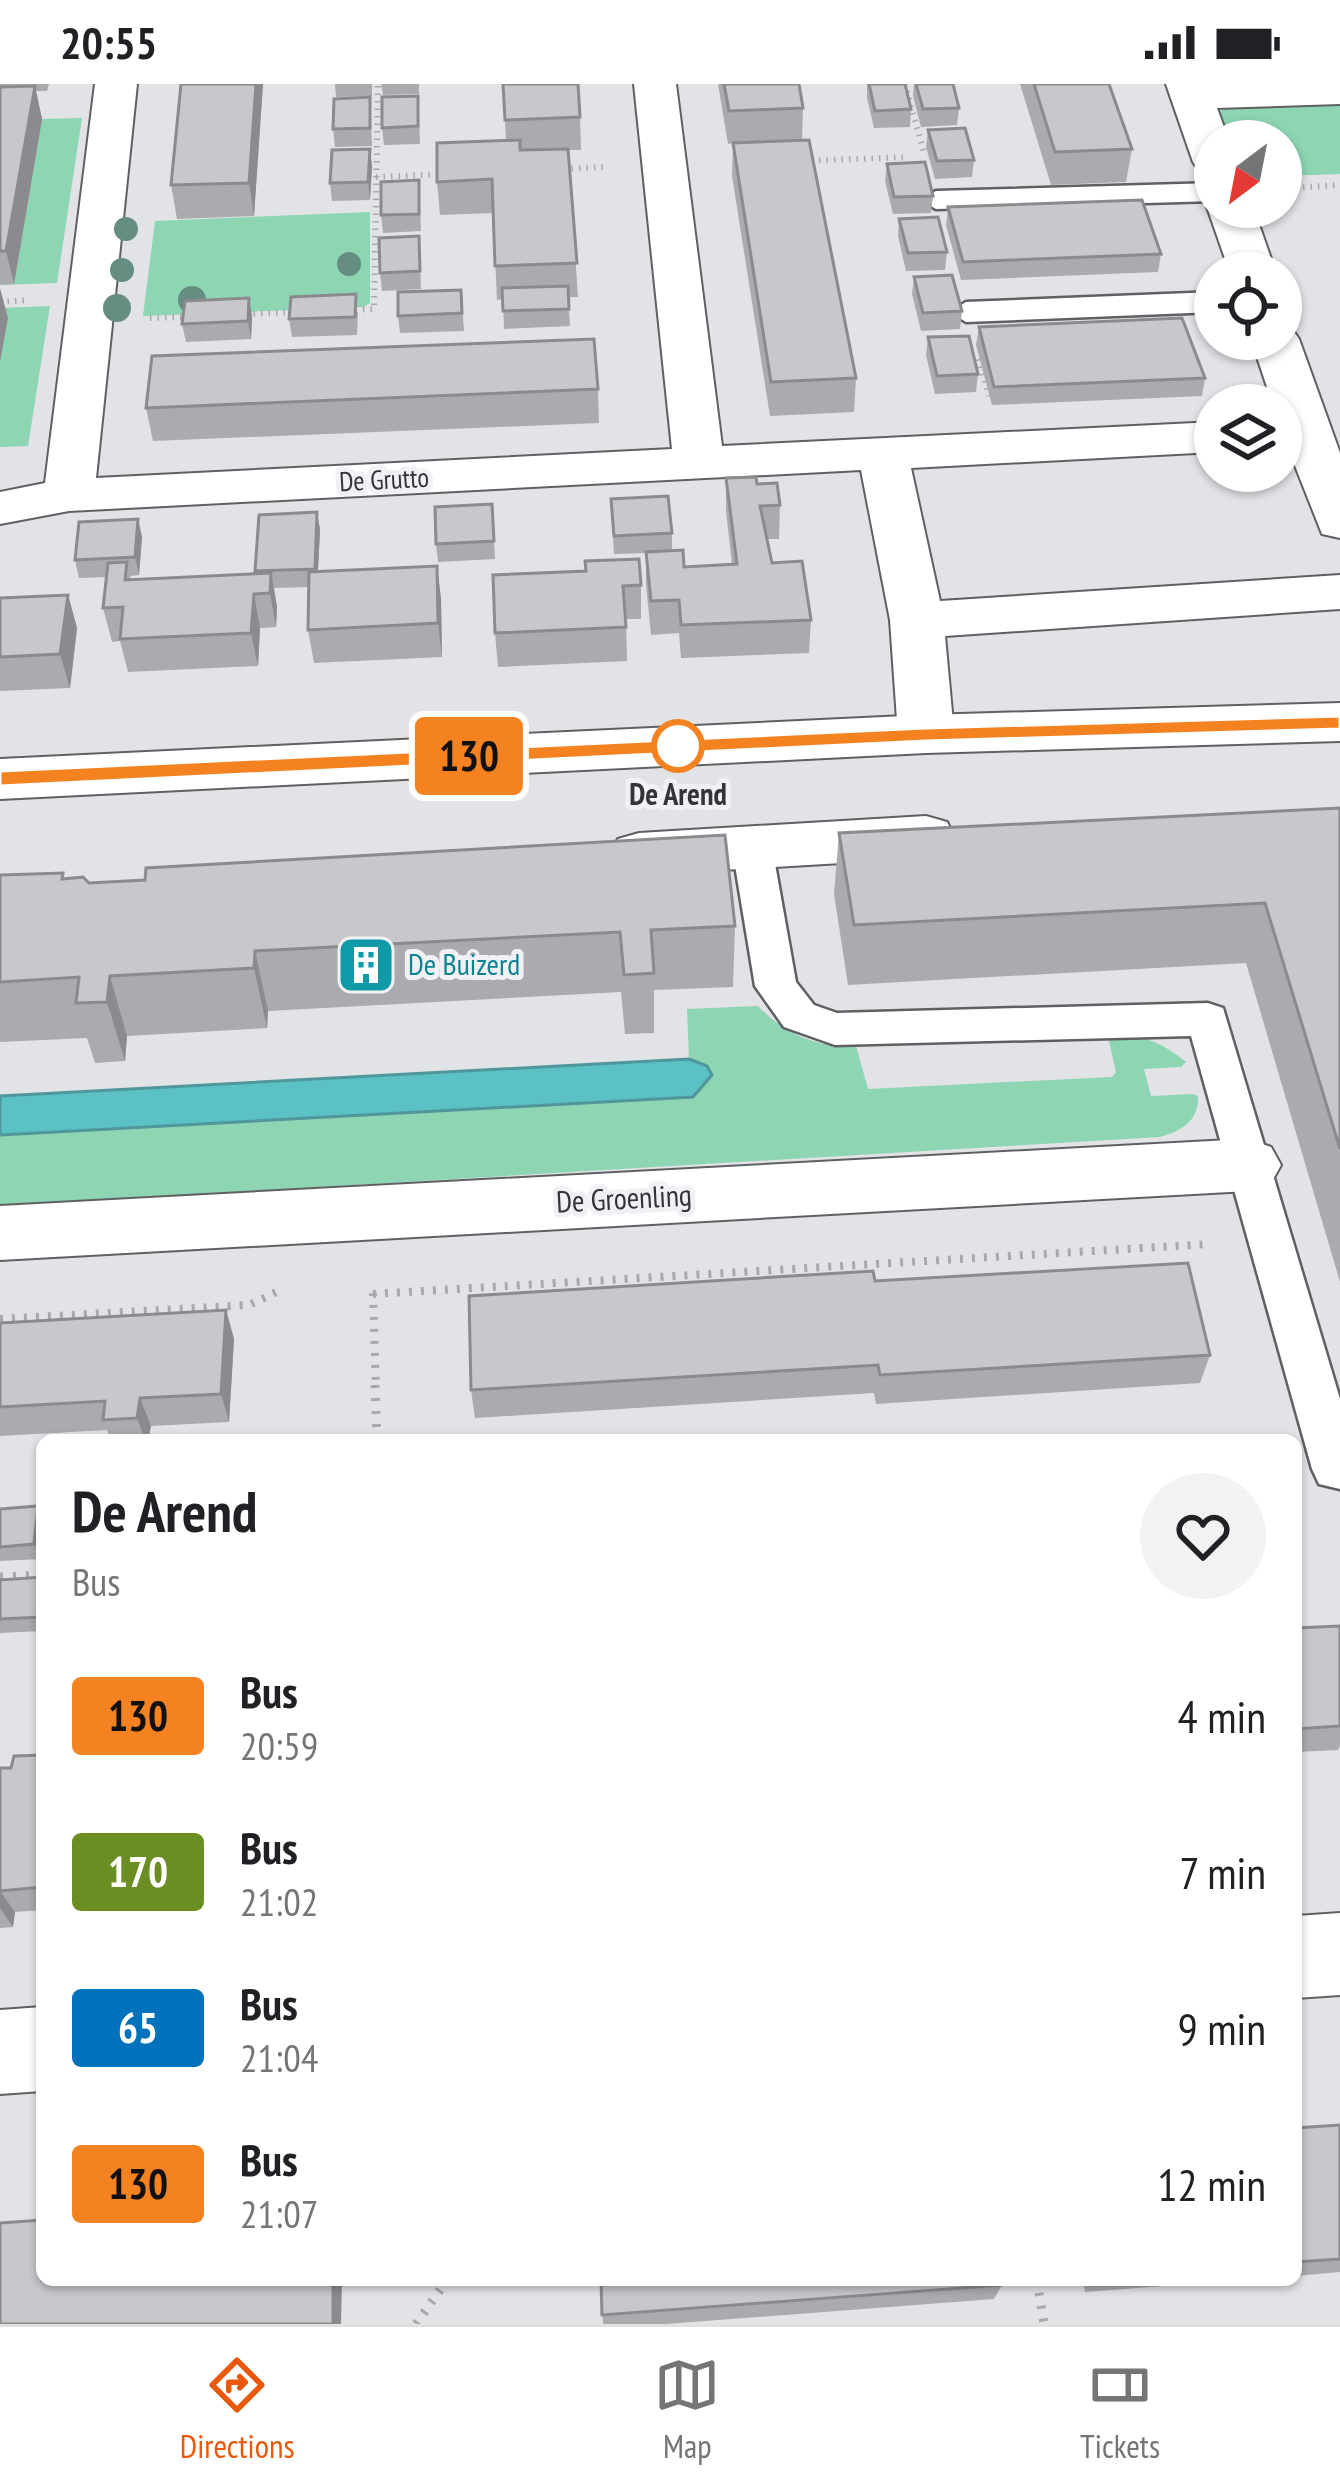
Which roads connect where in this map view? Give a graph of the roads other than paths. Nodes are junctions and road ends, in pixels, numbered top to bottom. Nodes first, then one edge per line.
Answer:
1 (116, 84) edge
2 (656, 84) edge
3 (1190, 90) edge
4 (1340, 91) edge
5 (1200, 120) edge
6 (1194, 193) edge
7 (936, 200) edge
8 (1194, 303) edge
9 (966, 312) edge
10 (1194, 438) edge
11 (1302, 448) edge
12 (883, 457) junction
13 (699, 466) junction
14 (69, 495) junction
15 (0, 508) edge
16 (1340, 522) edge
17 (1340, 592) edge
18 (917, 620) junction
19 (1340, 722) edge
20 (926, 734) junction
21 (0, 778) edge
22 (991, 832) edge
23 (752, 847) junction
24 (587, 856) edge
25 (1249, 1165) junction
26 (0, 1233) edge
27 (1336, 1468) dead end
28 (1340, 1954) edge
29 (1302, 1957) edge
30 (36, 2049) edge
31 (0, 2052) edge

1 - 14 street
2 - 13 street
3 - 4 street
3 - 5 street
6 - 7 lane
8 - 9 lane
10 - 12 street, De Grutto
11 - 16 street
12 - 13 street, De Grutto
12 - 18 street
13 - 14 street, De Grutto
14 - 15 street, De Grutto
17 - 18 street
18 - 20 street
19 - 20 street
20 - 21 street
22 - 23 street
23 - 24 street
23 - 25 lane
25 - 26 street, De Groenling
25 - 27 lane
28 - 29 street
30 - 31 street

